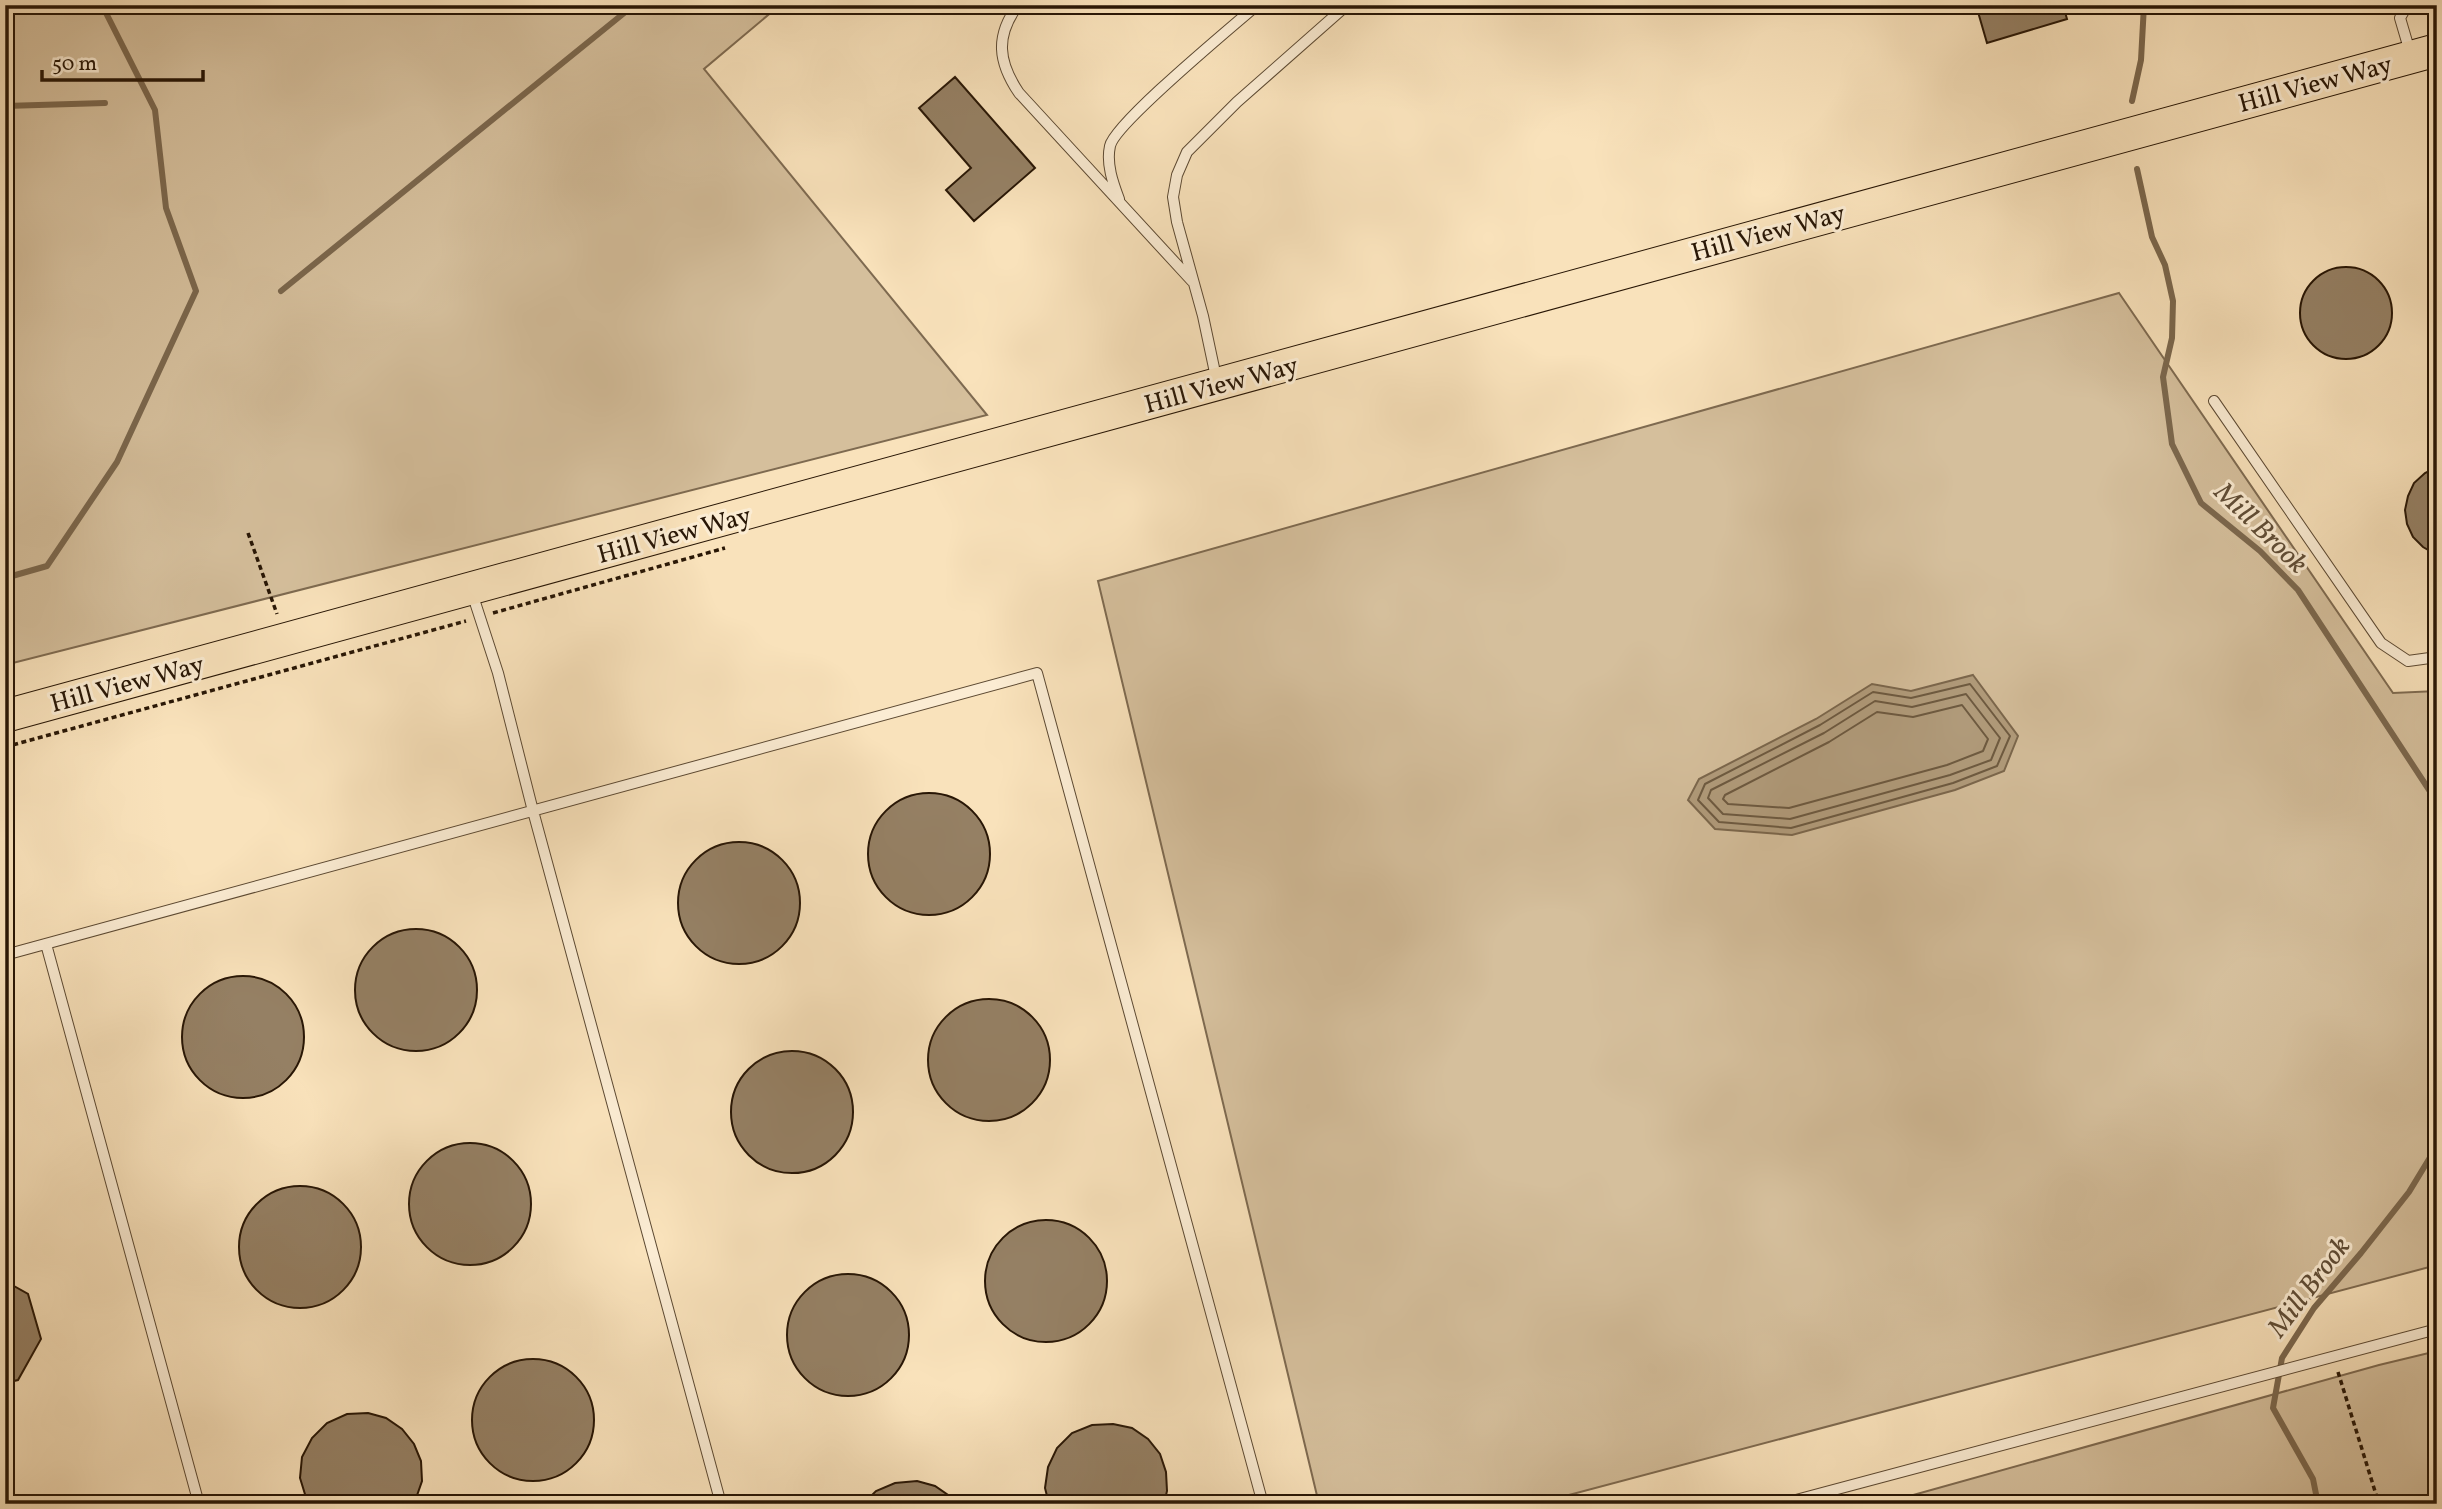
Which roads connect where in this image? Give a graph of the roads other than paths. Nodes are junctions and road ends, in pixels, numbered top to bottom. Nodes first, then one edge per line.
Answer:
1 (1018, 5) edge
2 (1256, 5) edge
3 (1347, 5) edge
4 (2410, 5) edge
5 (2424, 53) edge
6 (1121, 204) junction
7 (1194, 284) junction
8 (1217, 386) junction
9 (2214, 401) dead end
10 (471, 589) junction
11 (2437, 657) edge
12 (5, 716) edge
13 (533, 811) junction
14 (46, 944) junction
15 (5, 955) edge
16 (2437, 1329) edge
17 (200, 1504) edge
18 (722, 1504) edge
19 (1264, 1504) edge
20 (1782, 1504) edge

1 - 6 lane
2 - 6 lane
3 - 7 lane
4 - 5 lane
5 - 8 main road, Hill View Way
6 - 7 lane
7 - 8 lane
8 - 10 main road, Hill View Way
9 - 11 lane
10 - 12 main road, Hill View Way
10 - 13 lane
13 - 14 lane
13 - 18 lane
13 - 19 lane
14 - 15 lane
14 - 17 lane
16 - 20 lane

